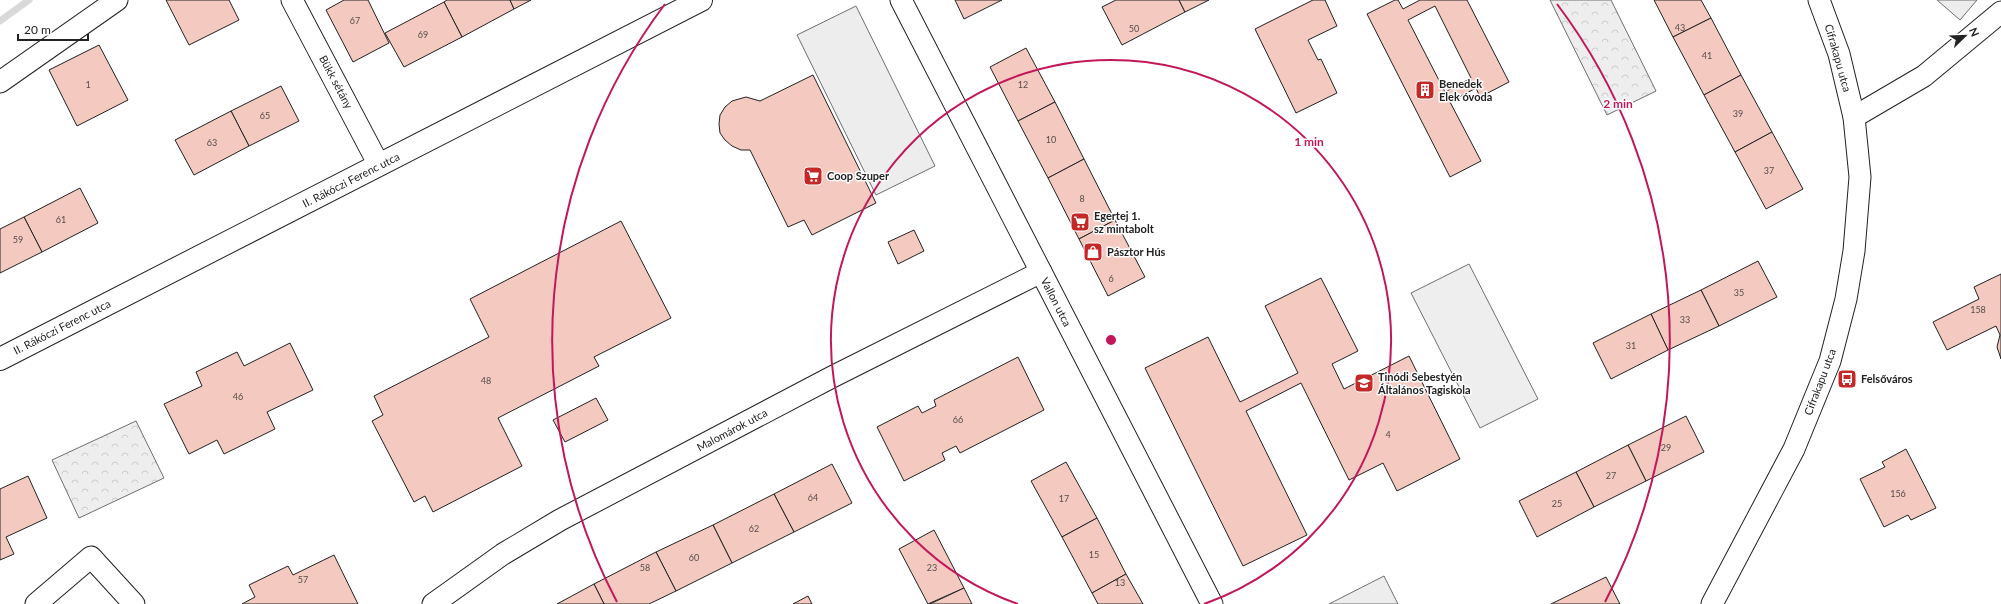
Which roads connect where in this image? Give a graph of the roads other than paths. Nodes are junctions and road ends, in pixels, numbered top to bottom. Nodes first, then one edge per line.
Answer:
1 (116, 0) edge
2 (292, 0) edge
3 (701, 0) edge
4 (901, 0) edge
5 (1819, 0) edge
6 (2001, 12) edge
7 (0, 82) edge
8 (1854, 117) junction
9 (379, 165) junction
10 (1041, 272) junction
11 (0, 359) edge
12 (36, 604) edge
13 (134, 604) edge
14 (433, 604) edge
15 (1212, 604) edge
16 (1712, 604) edge

1 - 7 street
2 - 9 street, Bükk sétány
3 - 9 main road, II. Rákóczi Ferenc utca
4 - 10 street, Vallon utca
5 - 8 street, Cifrakapu utca
6 - 8 street
8 - 16 street, Cifrakapu utca
9 - 11 main road, II. Rákóczi Ferenc utca
10 - 14 street, Malomárok utca
10 - 15 street, Vallon utca
12 - 13 street

